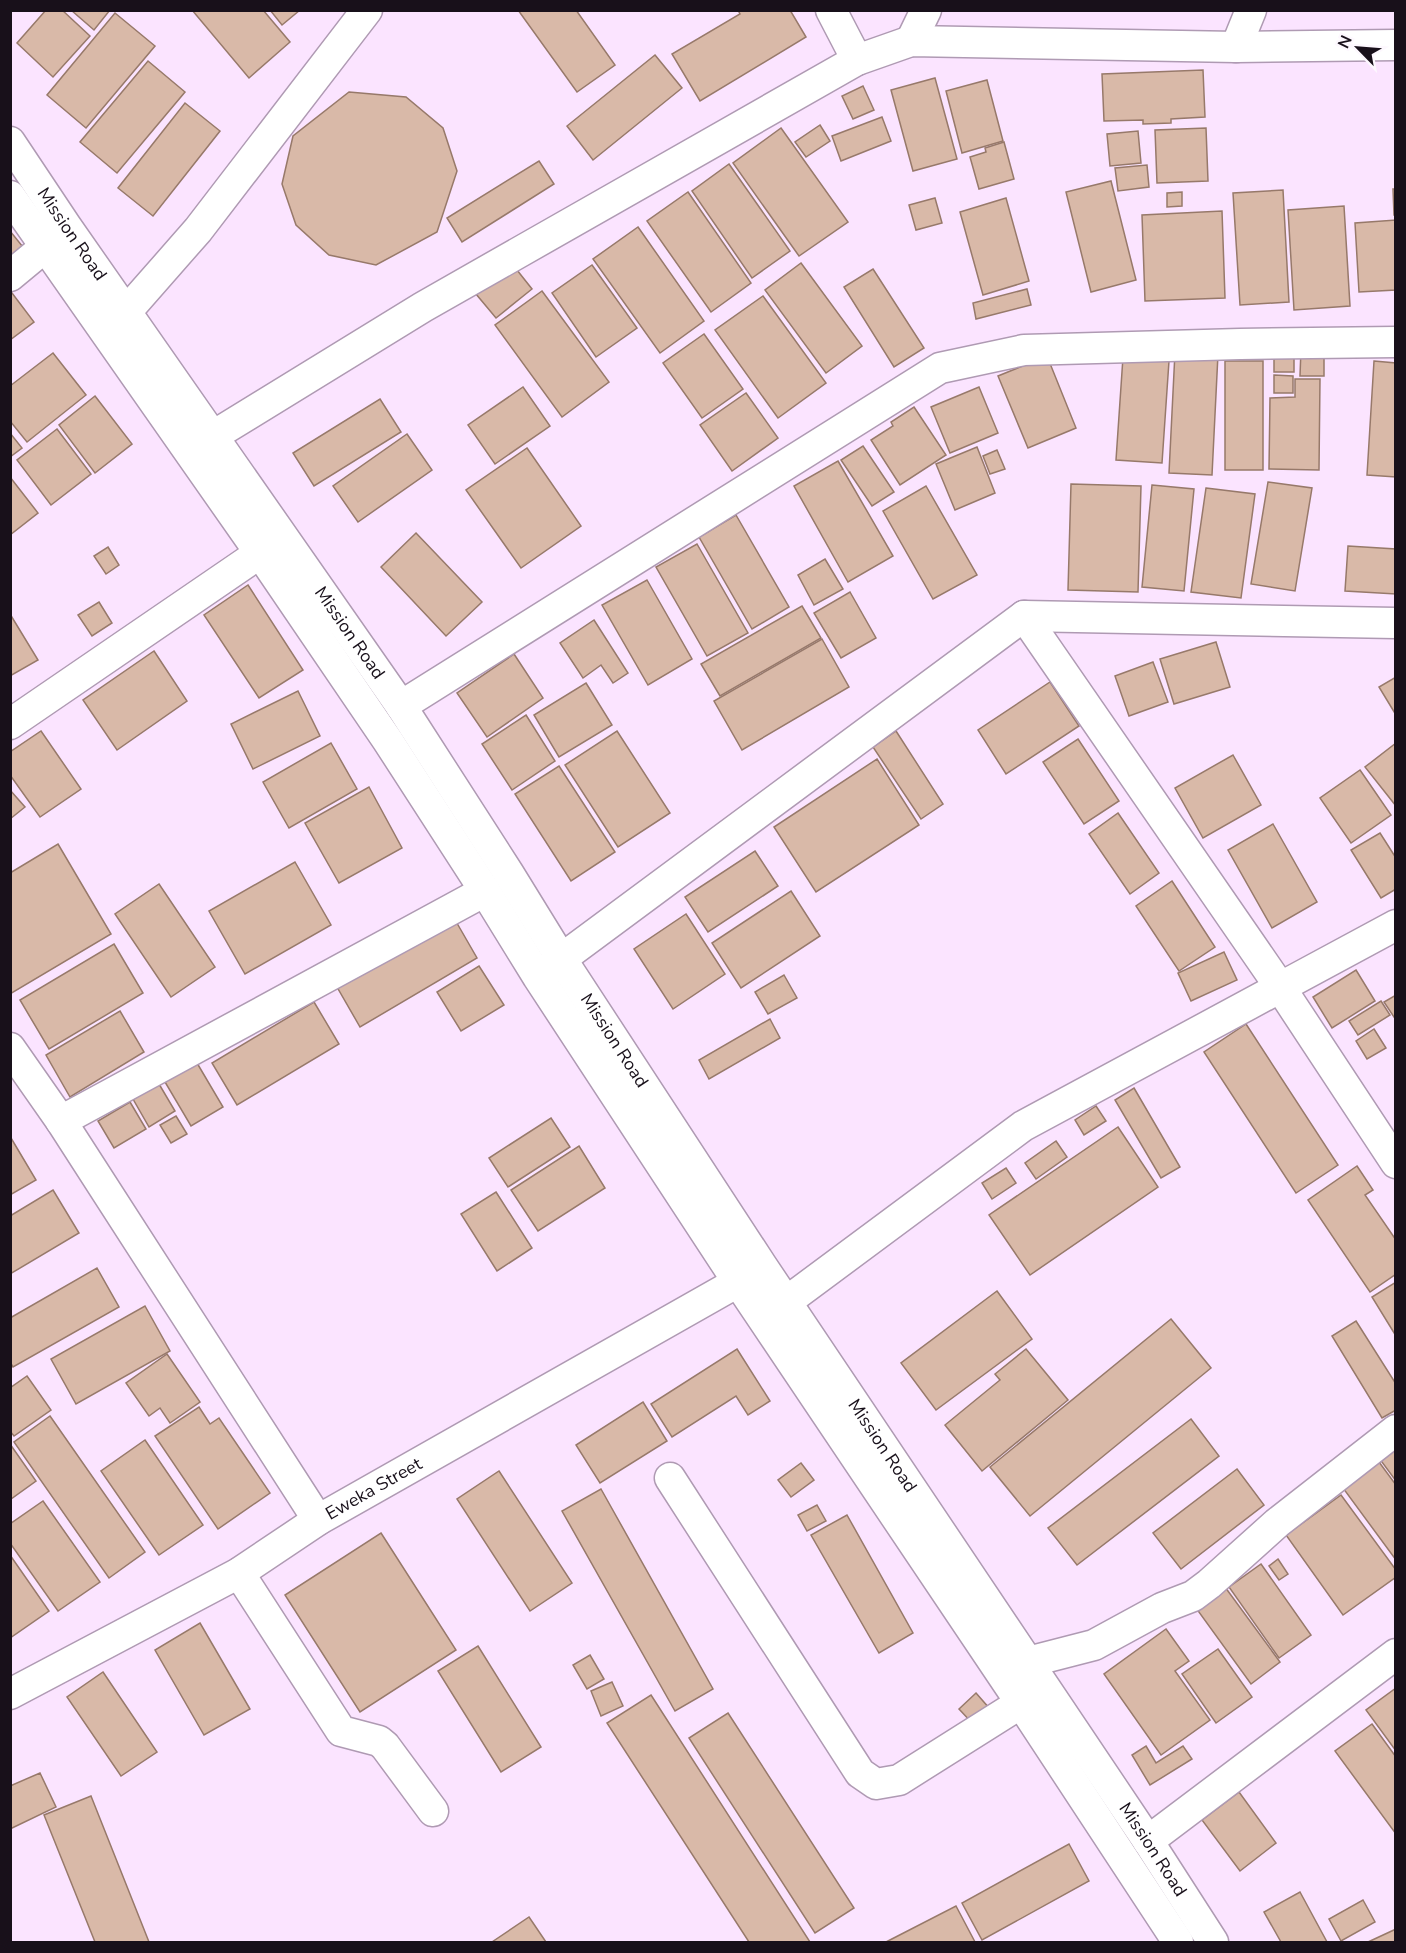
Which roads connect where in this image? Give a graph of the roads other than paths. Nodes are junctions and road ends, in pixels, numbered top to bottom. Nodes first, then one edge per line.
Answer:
1 (367, 10) edge
2 (831, 10) edge
3 (926, 10) edge
4 (1251, 10) edge
5 (911, 41) junction
6 (1395, 45) edge
7 (1236, 47) junction
8 (857, 60) junction
9 (10, 142) edge
10 (10, 196) edge
11 (45, 247) junction
12 (10, 276) edge
13 (126, 312) junction
14 (1395, 342) edge
15 (213, 436) junction
16 (260, 553) junction
17 (1024, 616) junction
18 (1395, 623) edge
19 (401, 706) junction
20 (10, 724) edge
21 (485, 891) junction
22 (1395, 925) edge
23 (562, 960) junction
24 (538, 977) junction
25 (1280, 987) junction
26 (10, 1048) edge
27 (61, 1121) junction
28 (1395, 1163) edge
29 (738, 1282) junction
30 (786, 1302) junction
31 (1395, 1430) edge
32 (670, 1478) dead end
33 (318, 1520) junction
34 (239, 1573) junction
35 (1395, 1653) edge
36 (1028, 1662) junction
37 (11, 1693) edge
38 (1021, 1704) junction
39 (433, 1811) dead end
40 (1148, 1841) junction
41 (1178, 1942) edge
42 (1213, 1942) edge

1 - 13 street
2 - 8 street
3 - 5 street
4 - 7 street
5 - 7 street
5 - 8 street
6 - 7 street
8 - 15 street
9 - 13 street, Mission Road
10 - 11 street, Mission Road
11 - 12 street
11 - 16 street, Mission Road
13 - 15 street, Mission Road
14 - 19 street
15 - 19 street, Mission Road
16 - 20 street
16 - 21 street, Mission Road
17 - 18 street
17 - 23 street
17 - 25 street
19 - 23 street, Mission Road
21 - 24 street, Mission Road
21 - 27 street
22 - 25 street
23 - 24 street
23 - 30 street, Mission Road
24 - 29 street, Mission Road
25 - 28 street
25 - 30 street
26 - 27 street
27 - 33 street
29 - 33 street, Eweka Street
29 - 38 street, Mission Road
30 - 36 street, Mission Road
31 - 36 street
32 - 38 street
33 - 34 street, Eweka Street
34 - 37 street, Eweka Street
34 - 39 street
35 - 40 street
36 - 40 street, Mission Road
38 - 41 street, Mission Road
40 - 42 street, Mission Road

